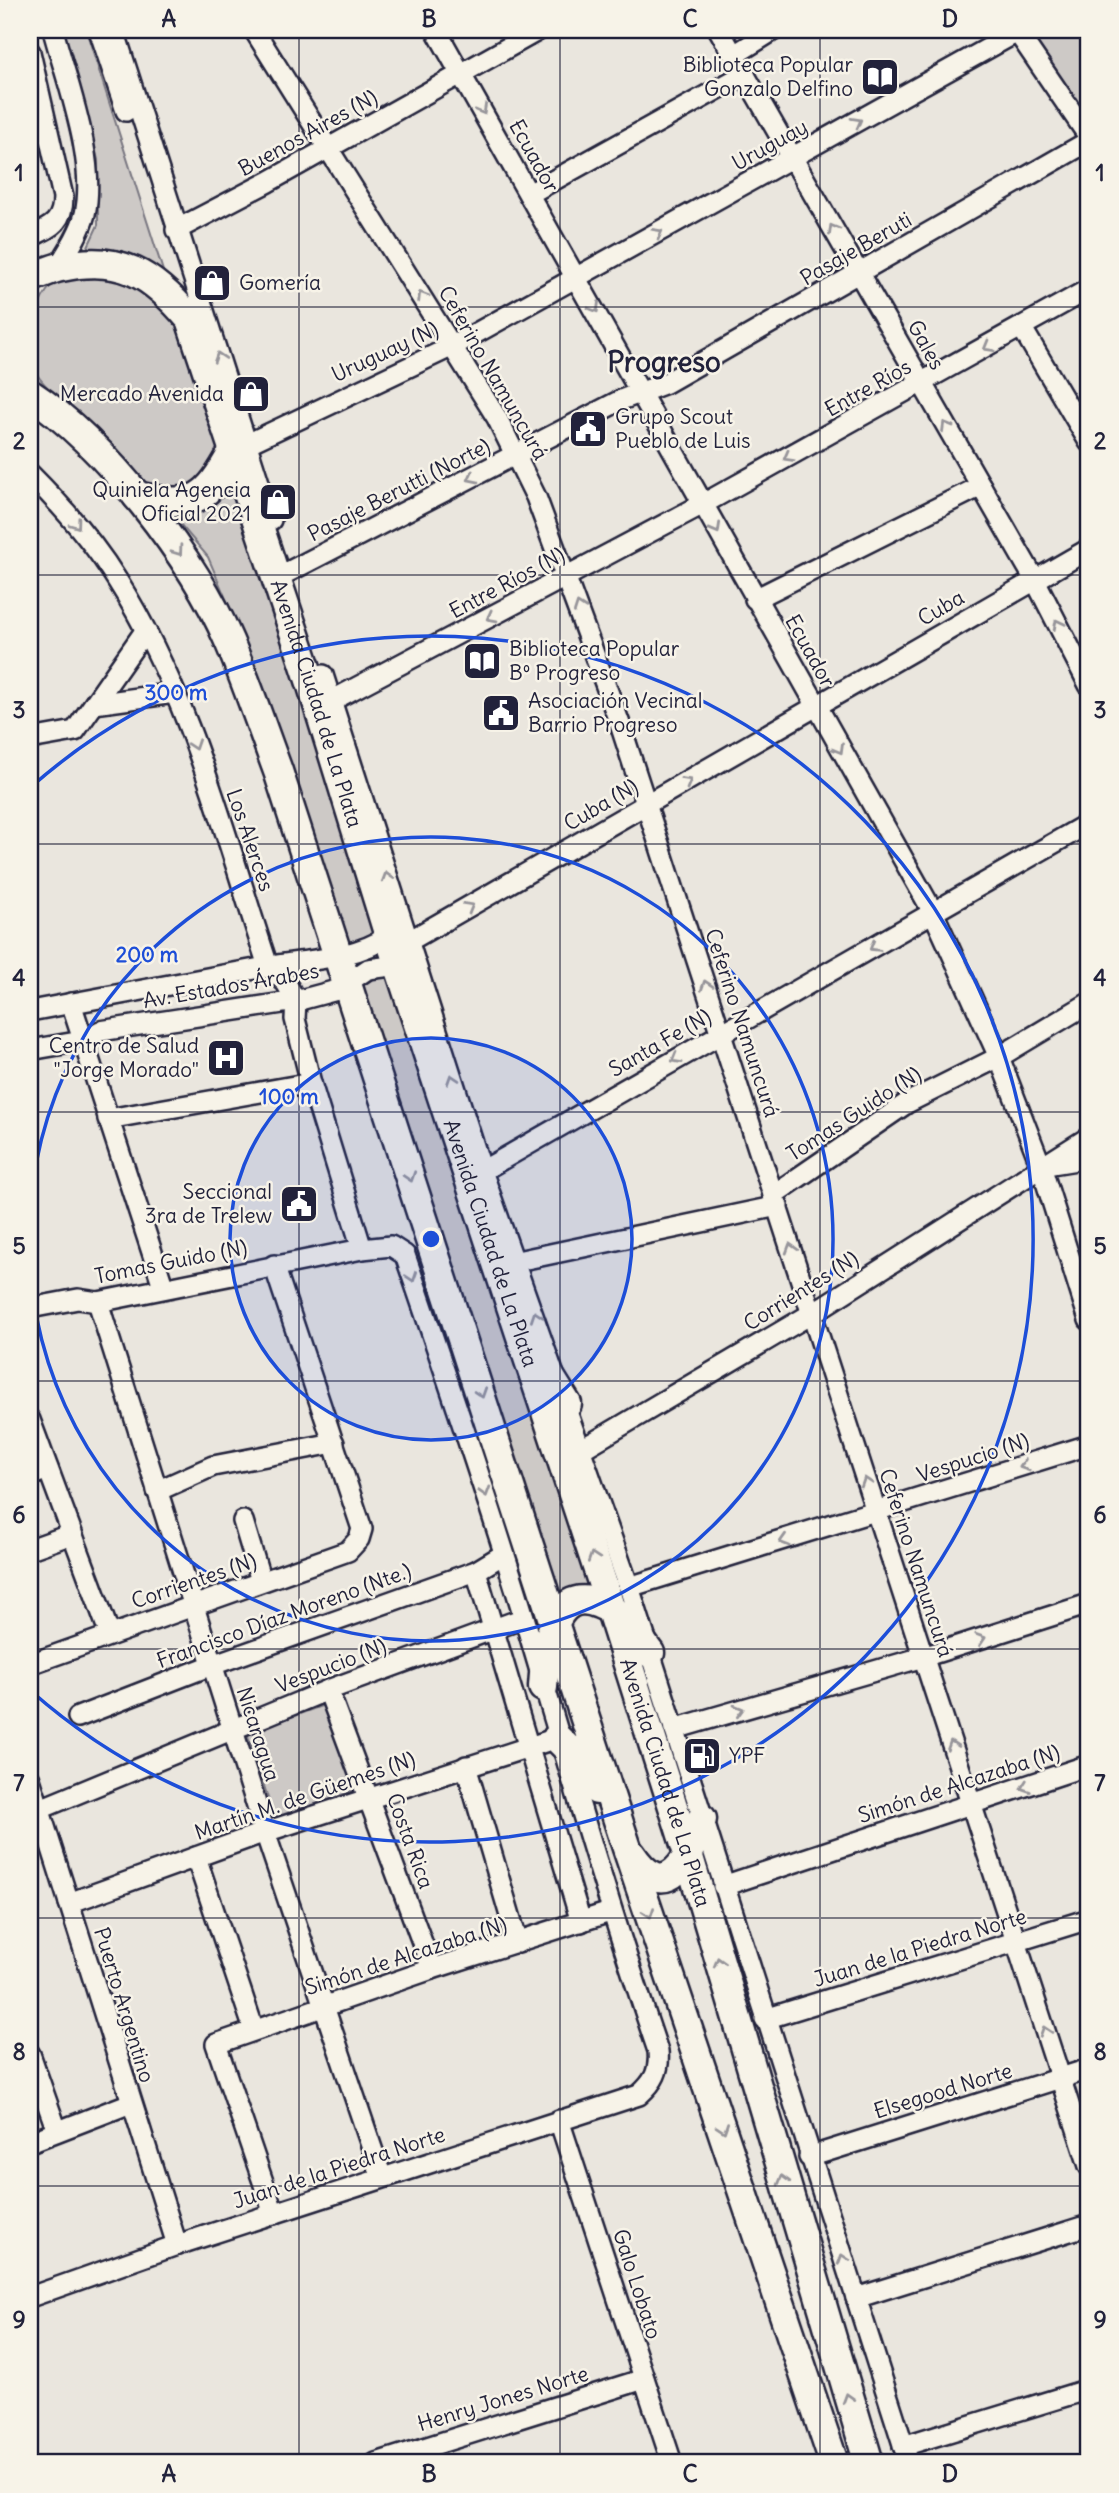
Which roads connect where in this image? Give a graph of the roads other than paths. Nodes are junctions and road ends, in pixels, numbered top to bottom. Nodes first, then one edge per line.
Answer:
1 (53, 30) edge
2 (99, 30) edge
3 (113, 30) edge
4 (254, 30) edge
5 (436, 30) edge
6 (539, 30) edge
7 (719, 30) edge
8 (774, 30) edge
9 (1018, 30) edge
10 (30, 52) edge
11 (734, 55) junction
12 (113, 72) junction
13 (461, 73) junction
14 (745, 74) junction
15 (1089, 139) edge
16 (328, 148) junction
17 (793, 158) junction
18 (529, 194) junction
19 (176, 230) junction
20 (30, 237) edge
21 (45, 273) edge
22 (860, 274) junction
23 (577, 278) junction
24 (1089, 289) edge
25 (30, 297) edge
26 (200, 325) junction
27 (1022, 328) junction
28 (453, 345) junction
29 (922, 384) junction
30 (33, 391) edge
31 (642, 392) junction
32 (1089, 442) edge
33 (240, 447) junction
34 (517, 455) junction
35 (30, 474) edge
36 (981, 486) junction
37 (137, 496) junction
38 (703, 504) junction
39 (1089, 549) edge
40 (288, 572) junction
41 (568, 577) junction
42 (1035, 580) junction
43 (755, 599) junction
44 (145, 631) junction
45 (310, 638) joint
46 (1089, 685) edge
47 (322, 693) junction
48 (175, 694) junction
49 (94, 704) junction
50 (816, 708) junction
51 (30, 739) edge
52 (647, 806) junction
53 (1089, 823) edge
54 (933, 912) junction
55 (399, 948) junction
56 (268, 966) junction
57 (337, 971) junction
58 (296, 1001) junction
59 (71, 1003) junction
60 (1089, 1003) edge
61 (30, 1011) edge
62 (721, 1033) junction
63 (82, 1041) junction
64 (30, 1050) edge
65 (999, 1057) junction
66 (311, 1083) junction
67 (108, 1119) junction
68 (1089, 1137) edge
69 (1089, 1158) edge
70 (1041, 1166) junction
71 (482, 1171) junction
72 (776, 1200) junction
73 (362, 1249) junction
74 (517, 1261) junction
75 (274, 1265) junction
76 (163, 1286) junction
77 (98, 1302) junction
78 (30, 1308) edge
79 (511, 1313) junction
80 (811, 1314) junction
81 (1089, 1320) edge
82 (567, 1404) junction
83 (30, 1420) edge
84 (334, 1443) junction
85 (1089, 1445) edge
86 (582, 1449) junction
87 (39, 1473) edge
88 (157, 1491) junction
89 (876, 1513) junction
90 (243, 1521) dead end
91 (72, 1534) junction
92 (30, 1549) edge
93 (504, 1554) junction
94 (477, 1571) junction
95 (261, 1581) junction
96 (629, 1587) junction
97 (1089, 1604) edge
98 (193, 1605) junction
99 (608, 1608) junction
100 (524, 1618) junction
101 (555, 1621) junction
102 (494, 1629) junction
103 (110, 1635) junction
104 (650, 1653) junction
105 (923, 1657) junction
106 (30, 1664) edge
107 (212, 1665) junction
108 (543, 1687) junction
109 (328, 1690) junction
110 (78, 1717) dead end
111 (232, 1729) junction
112 (674, 1729) junction
113 (558, 1738) junction
114 (530, 1746) junction
115 (1089, 1765) edge
116 (466, 1766) junction
117 (30, 1779) edge
118 (369, 1797) junction
119 (971, 1805) junction
120 (40, 1809) junction
121 (702, 1819) junction
122 (265, 1832) junction
123 (627, 1848) junction
124 (196, 1857) junction
125 (689, 1857) junction
126 (723, 1885) junction
127 (69, 1903) junction
128 (610, 1912) junction
129 (1089, 1919) edge
130 (581, 1922) junction
131 (518, 1943) junction
132 (1016, 1943) junction
133 (432, 1969) junction
134 (324, 2006) junction
135 (765, 2019) junction
136 (254, 2030) junction
137 (30, 2054) edge
138 (1089, 2069) edge
139 (1060, 2078) junction
140 (131, 2103) junction
141 (559, 2120) junction
142 (57, 2131) junction
143 (30, 2142) edge
144 (810, 2157) junction
145 (1089, 2166) edge
146 (382, 2178) junction
147 (274, 2214) junction
148 (1089, 2225) edge
149 (177, 2245) junction
150 (30, 2297) edge
151 (856, 2298) junction
152 (644, 2379) junction
153 (1089, 2389) edge
154 (906, 2454) edge
155 (376, 2463) edge
156 (672, 2463) edge
157 (834, 2463) edge
158 (869, 2463) edge

1 - 21 street
2 - 12 street, Avenida Ciudad de La Plata
3 - 12 street
3 - 19 street, Avenida Ciudad de La Plata
4 - 16 street, Ceferino Namuncurá
5 - 13 street, Ecuador
6 - 13 street, Buenos Aires (N)
7 - 11 street, Gales
8 - 11 street
9 - 15 street
17 -> 9 street, Uruguay
10 - 20 street
11 - 14 street, Gales
12 - 26 street, Avenida Ciudad de La Plata
13 - 16 street, Buenos Aires (N)
13 -> 18 street, Ecuador
14 - 17 street, Gales
14 - 18 street
15 - 22 street, Pasaje Beruti
16 - 19 street, Buenos Aires (N)
28 -> 16 street, Ceferino Namuncurá
22 -> 17 street, Gales
23 -> 17 street, Uruguay
18 - 23 street, Ecuador
19 - 26 street, Avenida Ciudad de La Plata
21 - 25 highway
21 - 26 highway
22 - 29 street, Gales
22 - 31 street, Pasaje Beruti
23 - 28 street, Uruguay (N)
23 -> 31 street, Ecuador
24 - 27 street, Entre Ríos
33 -> 26 highway, Avenida Ciudad de La Plata
27 -> 29 street, Entre Ríos
27 - 32 street
28 - 33 street, Uruguay (N)
28 - 34 street, Ceferino Namuncurá
36 -> 29 street, Gales
29 -> 38 street, Entre Ríos
30 - 37 highway
31 - 34 street, Pasaje Berutti (Norte)
31 - 38 street, Ecuador
33 - 37 highway
33 - 40 street, Avenida Ciudad de La Plata
33 - 47 highway, Avenida Ciudad de La Plata
34 -> 40 street, Pasaje Berutti (Norte)
34 - 41 street, Ceferino Namuncurá
35 -> 44 street, Los Alerces
36 - 42 street, Gales
36 - 43 street
37 -> 57 highway
38 - 41 street, Entre Ríos (N)
38 -> 43 street, Ecuador
39 - 42 street, Cuba
40 - 45 street, Avenida Ciudad de La Plata
41 -> 47 street, Entre Ríos (N)
52 -> 41 street, Ceferino Namuncurá
46 -> 42 street, Gales
42 - 50 street, Cuba
43 - 50 street, Ecuador
44 - 48 street, Los Alerces
44 - 49 street
45 - 47 highway
55 -> 47 highway, Avenida Ciudad de La Plata
48 - 49 street
48 -> 56 street, Los Alerces
49 - 51 street
52 -> 50 street, Cuba (N)
50 -> 54 street, Ecuador
55 -> 52 street, Cuba (N)
62 -> 52 street, Ceferino Namuncurá
53 - 54 street, Santa Fe (N)
54 -> 62 street, Santa Fe (N)
54 - 65 street, Ecuador
55 - 57 street, Av. Estados Árabes
55 - 57 street, Av. Estados Árabes
71 -> 55 street, Avenida Ciudad de La Plata
55 - 79 highway, Avenida Ciudad de La Plata
56 - 57 street, Av. Estados Árabes
56 - 58 street, Los Alerces
56 - 59 street, Av. Estados Árabes
57 - 58 street, Av. Estados Árabes
57 -> 101 highway
58 - 63 street, Av. Estados Árabes
58 - 66 street
59 - 61 street, Av. Estados Árabes
59 - 63 street
60 - 65 street, Tomas Guido (N)
62 -> 71 street, Santa Fe (N)
62 - 72 street, Ceferino Namuncurá
63 - 64 street, Av. Estados Árabes
63 - 67 street
65 - 70 street, Ecuador
65 - 72 street, Tomas Guido (N)
66 - 67 street
66 - 73 street
67 - 76 street
68 - 70 street, Corrientes (N)
69 - 70 street
70 - 80 street, Corrientes (N)
70 - 81 street, Ecuador
71 - 74 street, Avenida Ciudad de La Plata
72 - 74 street, Tomas Guido (N)
80 -> 72 street, Ceferino Namuncurá
73 - 75 street, Tomas Guido (N)
73 -> 93 street
82 -> 74 street, Avenida Ciudad de La Plata
75 - 76 street, Tomas Guido (N)
75 - 84 street
76 - 77 street, Tomas Guido (N)
77 - 78 street, Tomas Guido (N)
77 - 88 street, Nicaragua
79 - 82 highway
99 -> 79 highway, Avenida Ciudad de La Plata
80 - 86 street, Corrientes (N)
89 -> 80 street, Ceferino Namuncurá
82 - 86 street, Avenida Ciudad de La Plata
83 - 87 street
84 - 88 street
84 - 95 street, Corrientes (N)
85 -> 89 street, Vespucio (N)
86 - 96 street, Avenida Ciudad de La Plata
87 - 91 street
88 - 98 street, Nicaragua
89 -> 96 street, Vespucio (N)
89 - 105 street, Ceferino Namuncurá
90 - 95 street
91 - 92 street
91 - 103 street
93 - 94 street, Francisco Díaz Moreno (Nte.)
93 - 100 street
94 - 102 street
94 - 107 street, Francisco Díaz Moreno (Nte.)
95 - 98 street, Corrientes (N)
96 - 104 street, Avenida Ciudad de La Plata
105 -> 97 street
98 - 103 street, Corrientes (N)
98 - 107 street, Nicaragua
99 - 101 highway
99 - 104 highway
99 - 125 highway, Avenida Ciudad de La Plata
100 - 102 street, Vespucio (N)
100 - 108 street
101 - 108 highway
101 - 123 highway
102 - 109 street, Vespucio (N)
102 - 114 street
103 - 106 street, Corrientes (N)
104 - 112 street, Avenida Ciudad de La Plata
112 -> 105 street
119 -> 105 street, Ceferino Namuncurá
107 - 110 street, Francisco Díaz Moreno (Nte.)
107 - 111 street, Nicaragua
108 - 113 street
109 - 111 street, Vespucio (N)
109 - 118 street, Costa Rica
111 - 120 street, Vespucio (N)
111 - 122 street, Nicaragua
112 - 121 street, Avenida Ciudad de La Plata
113 - 114 street, Martín M. de Güemes (N)
113 - 123 highway
113 - 128 street
114 - 116 street, Martín M. de Güemes (N)
114 - 130 street
115 -> 119 street, Simón de Alcazaba (N)
116 - 118 street, Martín M. de Güemes (N)
116 - 131 street
117 - 120 street, Puerto Argentino
118 - 122 street, Martín M. de Güemes (N)
118 - 133 street, Costa Rica
119 - 126 street, Simón de Alcazaba (N)
119 - 132 street, Ceferino Namuncurá
120 - 127 street, Puerto Argentino
121 - 125 highway
121 - 126 street, Avenida Ciudad de La Plata
122 - 124 street, Martín M. de Güemes (N)
122 - 134 street, Nicaragua
123 - 125 highway
123 -> 157 highway
124 - 127 street, Martín M. de Güemes (N)
124 - 136 street
158 -> 125 highway, Avenida Ciudad de La Plata
126 - 135 street, Avenida Ciudad de La Plata
127 - 140 street, Puerto Argentino
128 - 130 street, Simón de Alcazaba (N)
128 - 141 street, Juan de la Piedra Norte
129 - 132 street, Juan de la Piedra Norte
130 - 131 street, Simón de Alcazaba (N)
131 - 133 street, Simón de Alcazaba (N)
132 - 135 street, Juan de la Piedra Norte
139 -> 132 street, Ceferino Namuncurá
133 - 134 street, Simón de Alcazaba (N)
134 - 136 street, Simón de Alcazaba (N)
134 - 146 street, Nicaragua
135 - 144 street, Avenida Ciudad de La Plata
136 - 147 street, Simón de Alcazaba (N)
137 - 142 street
138 - 139 street, Elsegood Norte
139 - 144 street, Elsegood Norte
139 - 145 street, Ceferino Namuncurá
140 - 142 street
140 - 149 street, Puerto Argentino
141 - 146 street, Juan de la Piedra Norte
141 - 152 street, Galo Lobato
142 - 143 street
151 -> 144 street, Avenida Ciudad de La Plata
146 - 147 street, Juan de la Piedra Norte
147 - 149 street, Juan de la Piedra Norte
148 - 151 street
149 - 150 street, Juan de la Piedra Norte
151 - 154 street, Avenida Ciudad de La Plata
152 - 155 street, Henry Jones Norte
152 - 156 street, Galo Lobato
153 - 154 street

